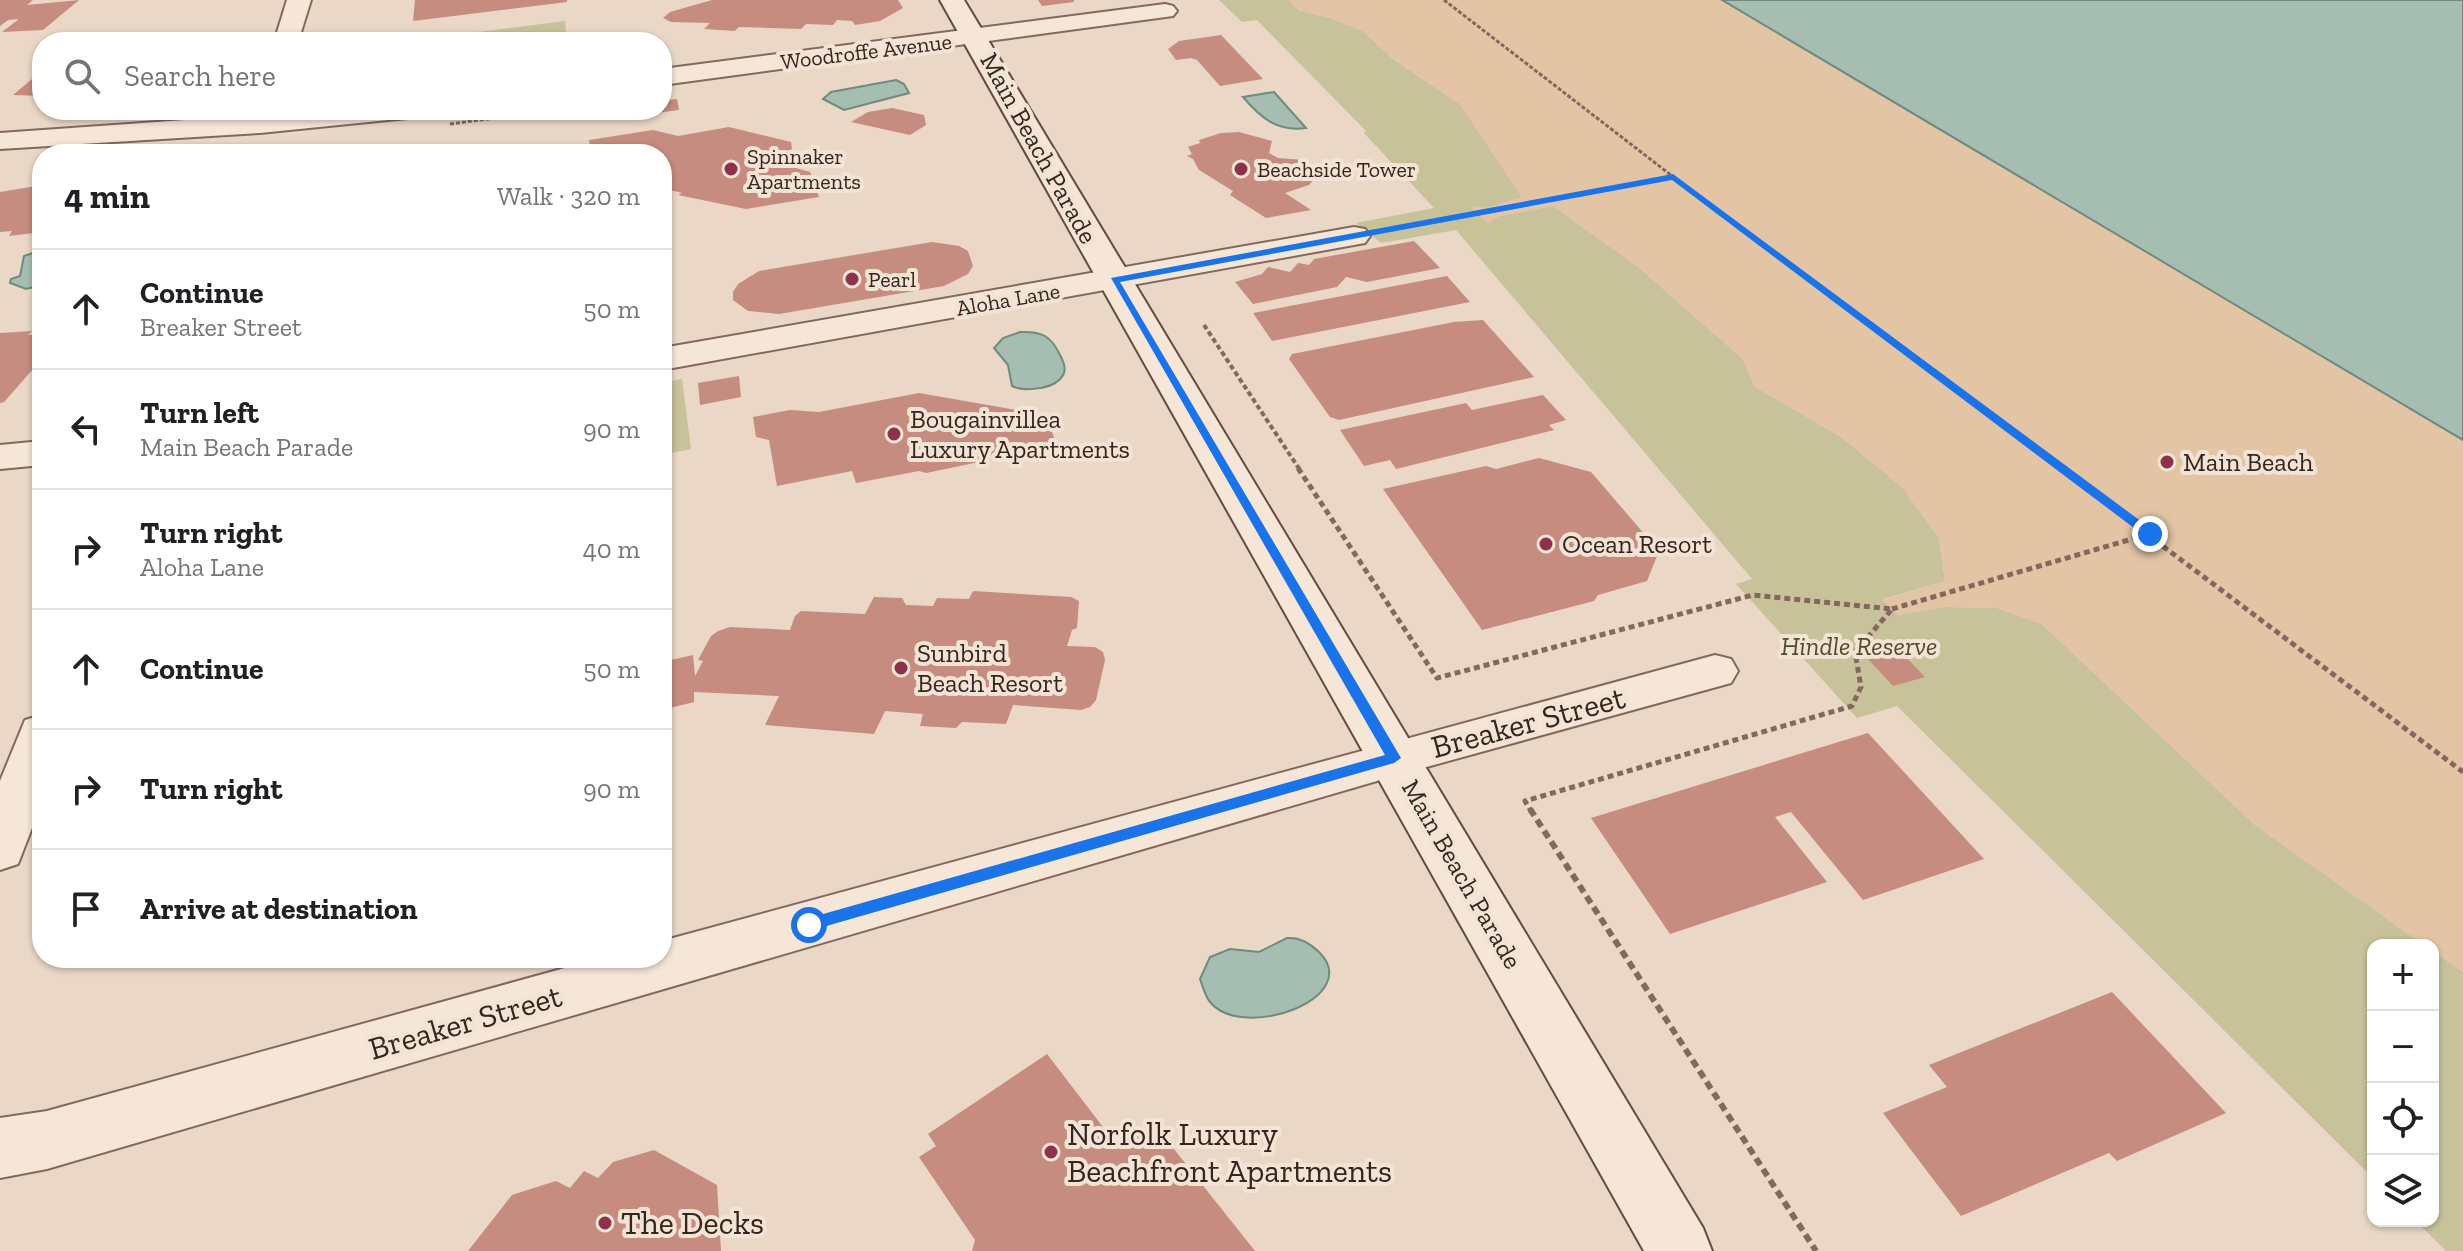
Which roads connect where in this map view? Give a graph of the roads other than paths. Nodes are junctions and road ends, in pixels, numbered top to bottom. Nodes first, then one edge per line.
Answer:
1 (299, 0) edge
2 (952, 0) edge
3 (1165, 11) dead end
4 (289, 32) edge
5 (976, 36) junction
6 (672, 76) edge
7 (329, 120) edge
8 (258, 129) edge
9 (0, 141) edge
10 (1354, 236) road end
11 (1114, 280) junction
12 (672, 357) edge
13 (32, 454) edge
14 (0, 457) edge
15 (1715, 671) dead end
16 (1394, 758) junction
17 (32, 761) edge
18 (0, 849) edge
19 (672, 963) edge
20 (653, 968) edge
21 (0, 1148) edge
22 (1680, 1251) edge

1 - 4 street
2 - 5 street, Main Beach Parade
3 - 5 street, Woodroffe Avenue
5 - 6 street, Woodroffe Avenue
5 - 11 street, Main Beach Parade
7 - 8 street
8 - 9 street
10 - 11 street, Aloha Lane
11 - 12 street, Aloha Lane
11 - 16 street, Main Beach Parade
13 - 14 street
15 - 16 street, Breaker Street
16 - 19 street, Breaker Street
16 - 22 street, Main Beach Parade
17 - 18 street
20 - 21 street, Breaker Street

